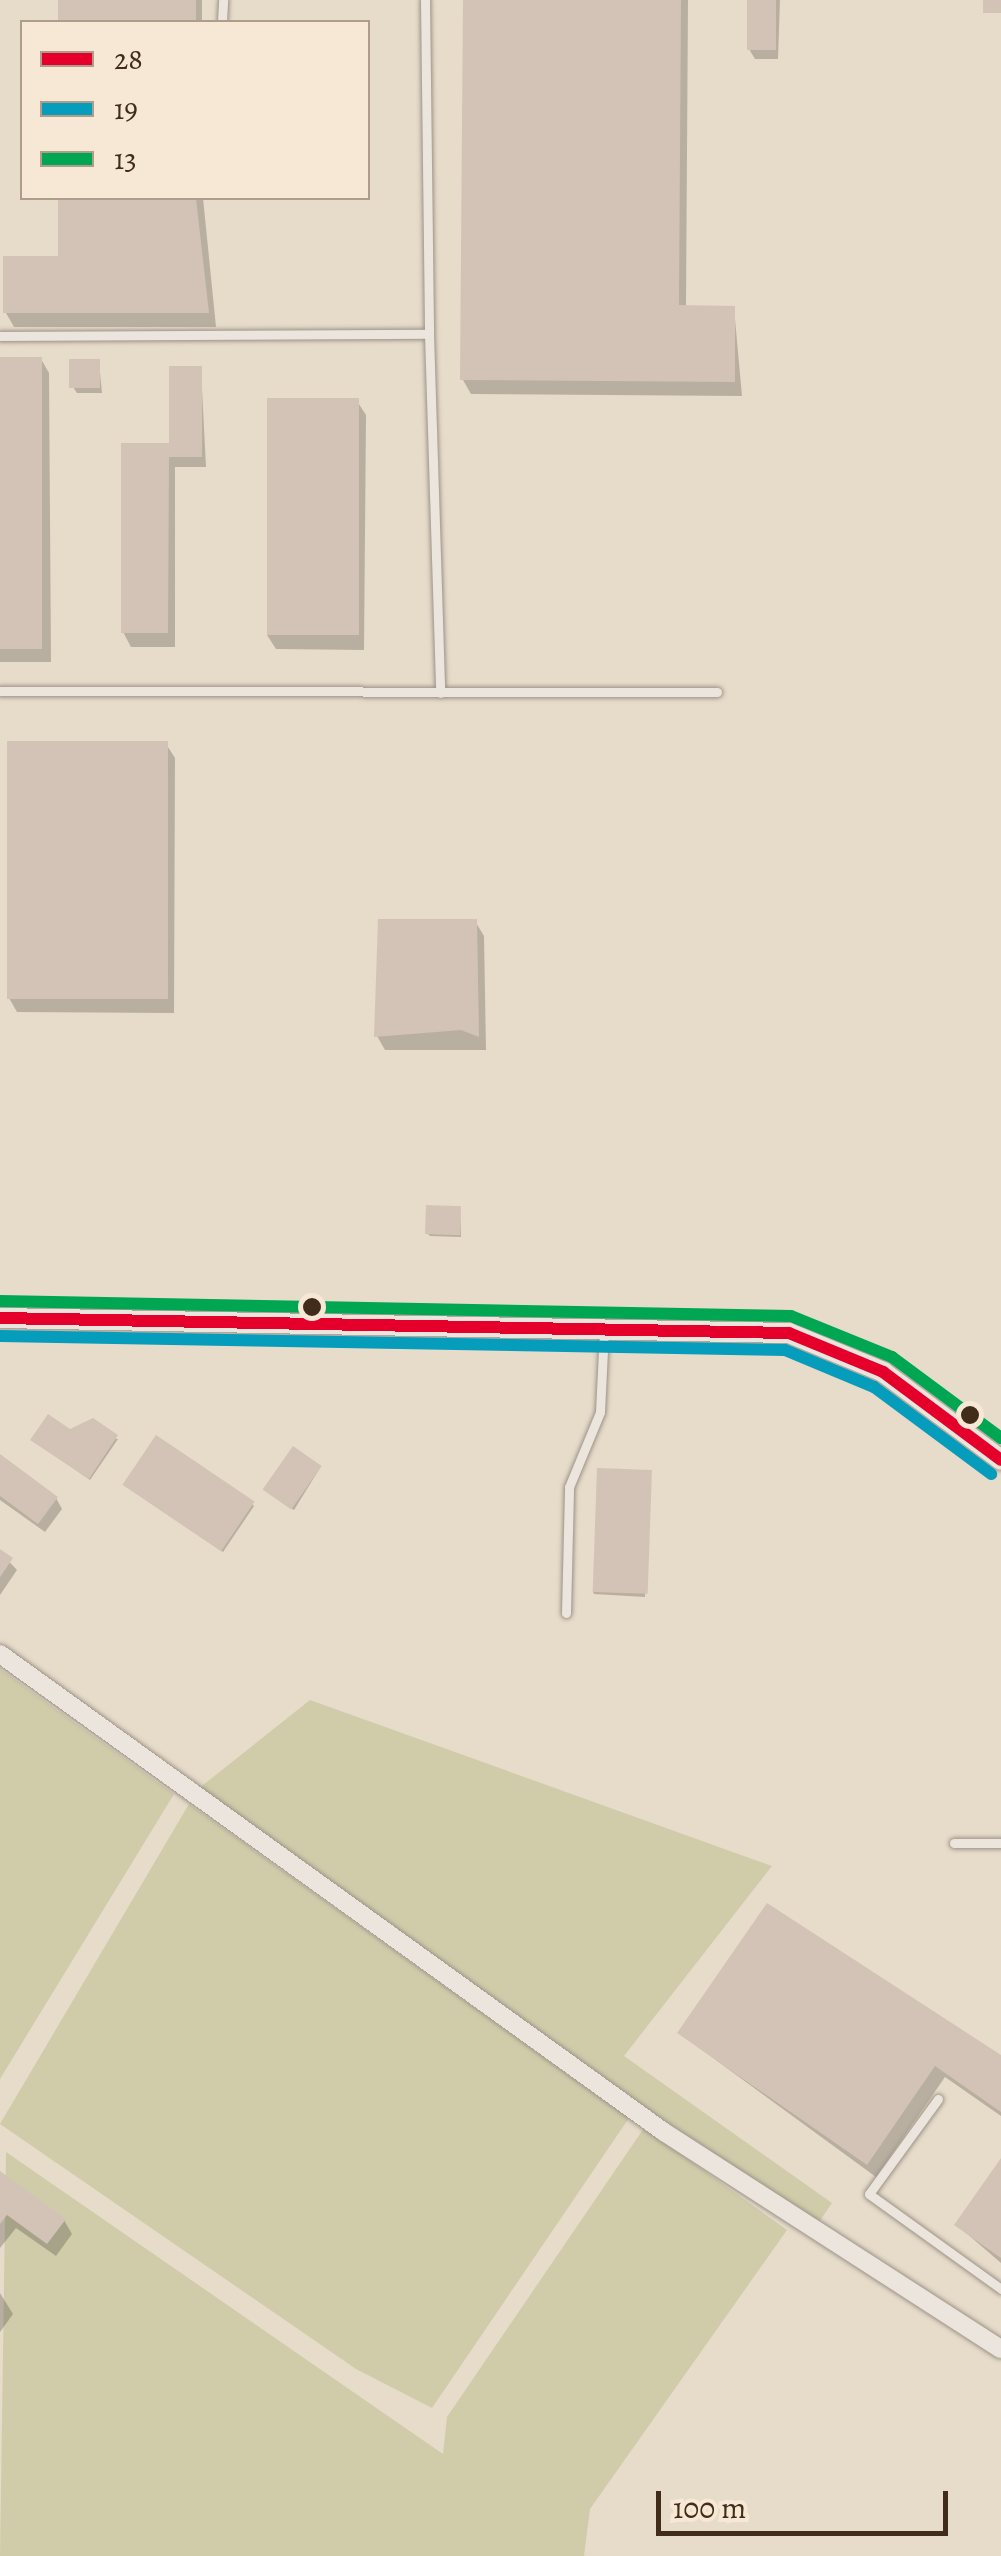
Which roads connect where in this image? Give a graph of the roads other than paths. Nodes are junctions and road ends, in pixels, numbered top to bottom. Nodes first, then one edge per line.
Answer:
1 (425, 0) edge
2 (429, 334) junction
3 (0, 336) edge
4 (0, 691) edge
5 (716, 692) dead end
6 (440, 693) junction
7 (0, 1318) edge
8 (604, 1326) junction
9 (1001, 1460) edge
10 (566, 1613) dead end
11 (0, 1654) edge
12 (954, 1843) dead end
13 (1001, 1843) edge
14 (938, 2098) dead end
15 (1001, 2289) edge
16 (1001, 2349) edge

1 - 2 lane
2 - 3 lane
2 - 6 lane
4 - 6 lane
5 - 6 lane
7 - 8 street
8 - 9 street
8 - 10 lane
11 - 16 street
12 - 13 lane
14 - 15 lane

